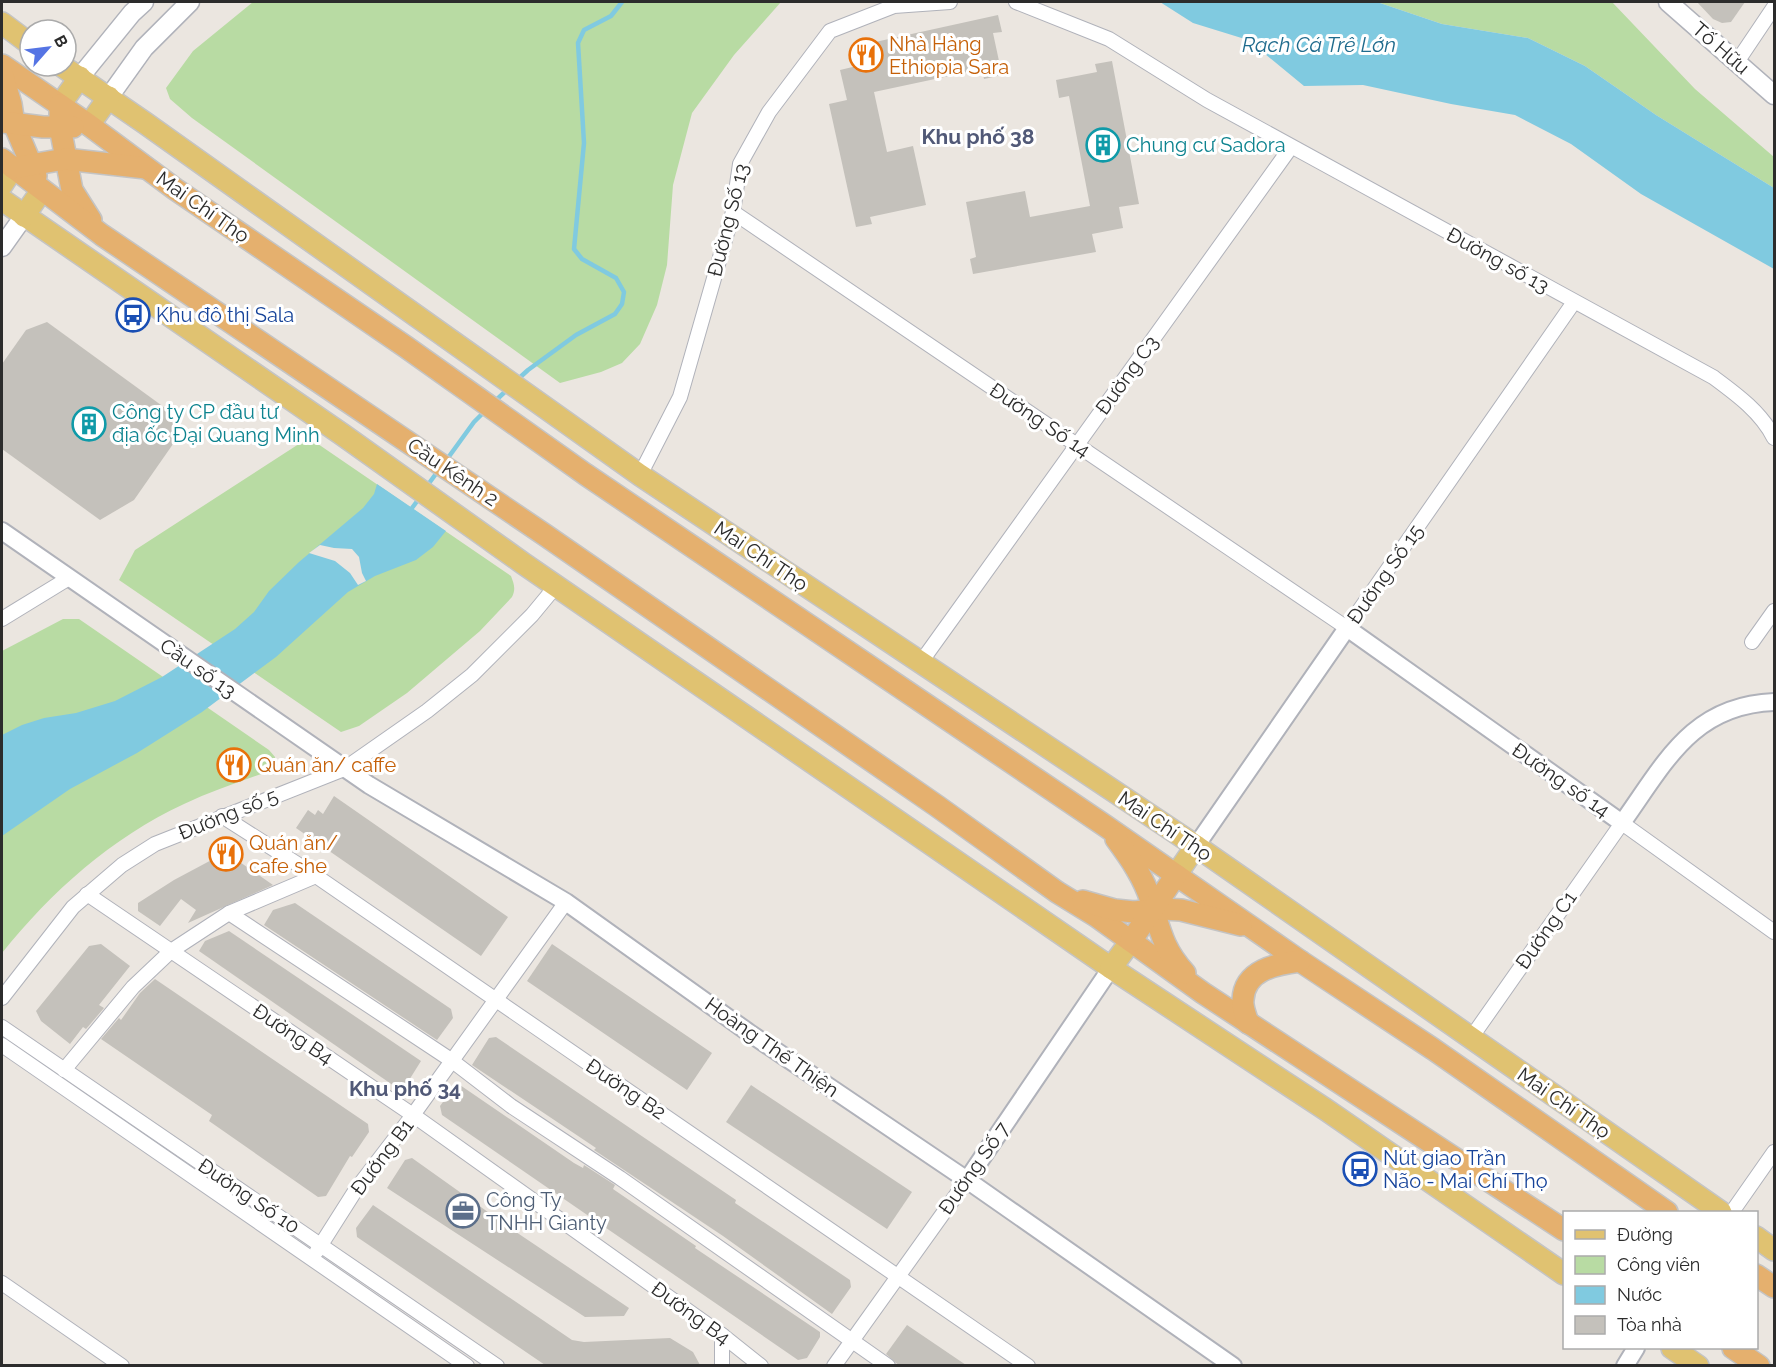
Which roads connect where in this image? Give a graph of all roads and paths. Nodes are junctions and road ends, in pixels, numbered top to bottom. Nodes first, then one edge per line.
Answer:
1 (144, 2) edge
2 (190, 2) edge
3 (950, 2) edge
4 (1016, 2) edge
5 (1668, 2) edge
6 (1774, 7) edge
7 (2, 23) edge
8 (18, 35) edge
9 (1737, 62) junction
10 (2, 65) edge
11 (78, 65) edge
12 (2, 72) edge
13 (78, 77) edge
14 (69, 78) edge
15 (1774, 95) edge
16 (109, 97) junction
17 (60, 105) junction
18 (8, 123) edge
19 (89, 125) junction
20 (51, 127) junction
21 (1291, 147) junction
22 (65, 159) junction
23 (14, 166) edge
24 (147, 168) junction
25 (42, 190) junction
26 (2, 200) edge
27 (733, 212) junction
28 (24, 216) junction
29 (102, 235) junction
30 (2, 247) edge
31 (1574, 302) junction
32 (1774, 438) edge
33 (1077, 445) junction
34 (640, 475) junction
35 (2, 531) edge
36 (69, 578) junction
37 (556, 586) junction
38 (1774, 611) edge
39 (2, 619) edge
40 (1347, 628) junction
41 (1752, 642) dead end
42 (921, 662) junction
43 (1774, 702) edge
44 (303, 740) joint
45 (344, 769) junction
46 (222, 816) junction
47 (1622, 823) junction
48 (1104, 825) junction
49 (1196, 846) junction
50 (1176, 875) junction
51 (316, 876) junction
52 (1057, 892) junction
53 (87, 894) junction
54 (566, 902) junction
55 (1153, 909) junction
56 (229, 913) junction
57 (1256, 929) junction
58 (1774, 932) edge
59 (1131, 941) junction
60 (171, 951) junction
61 (1300, 960) junction
62 (1111, 968) junction
63 (1203, 993) junction
64 (2, 998) edge
65 (496, 1000) junction
66 (1248, 1023) junction
67 (2, 1027) edge
68 (1471, 1038) junction
69 (2, 1045) edge
70 (451, 1060) junction
71 (64, 1070) junction
72 (413, 1115) junction
73 (1774, 1152) edge
74 (967, 1180) junction
75 (1666, 1211) edge
76 (1720, 1211) edge
77 (1733, 1211) edge
78 (1563, 1229) edge
79 (1758, 1238) edge
80 (321, 1245) junction
81 (1774, 1250) edge
82 (313, 1258) junction
83 (1563, 1273) edge
84 (899, 1275) junction
85 (1758, 1276) edge
86 (2, 1283) edge
87 (1774, 1287) edge
88 (722, 1335) junction
89 (853, 1341) junction
90 (1635, 1349) edge
91 (1675, 1349) edge
92 (1736, 1349) edge
93 (122, 1365) edge
94 (467, 1365) edge
95 (497, 1365) edge
96 (722, 1365) edge
97 (761, 1365) edge
98 (834, 1365) edge
99 (888, 1365) edge
100 (1028, 1365) edge
101 (1233, 1365) edge
102 (1625, 1365) edge
103 (1698, 1365) edge
104 (1759, 1365) edge

1 - 11 main road
2 - 16 main road
3 - 27 street, Đường Số 13
4 - 21 street, Đường số 13
5 - 9 main road, Tố Hữu
6 - 9 street
7 - 8 main road
9 - 15 main road, Tố Hữu
10 - 17 highway, Mai Chí Thọ
12 - 18 highway
13 - 16 main road, Mai Chí Thọ
14 - 17 main road
16 - 19 main road
16 - 34 main road, Mai Chí Thọ
17 - 19 highway, Mai Chí Thọ
17 - 20 highway
18 - 20 highway
18 - 23 highway
19 - 20 highway
19 - 22 highway
19 - 24 highway, Mai Chí Thọ
20 - 22 highway
20 - 23 highway
21 - 31 street, Đường số 13
21 - 33 street, Đường C3
22 - 23 highway
22 - 24 highway
22 - 25 highway
22 - 29 highway
23 - 25 highway
24 - 48 highway, Mai Chí Thọ
25 - 28 main road
25 - 29 highway
26 - 28 main road
27 - 33 street, Đường Số 14
27 - 34 street, Đường Số 13
28 - 30 main road
28 - 37 main road, Cầu Kênh 2
29 - 52 highway, Cầu Kênh 2
31 - 32 street, Đường số 13
31 - 40 street, Đường Số 15
33 - 40 street, Đường Số 14
33 - 42 street, Đường C3
34 - 42 main road, Mai Chí Thọ
35 - 36 street
36 - 39 street
36 - 44 street, Cầu số 13
37 - 45 street, Đường số 5
37 - 62 main road
38 - 41 street
40 - 47 street, Đường số 14
40 - 49 street, Đường Số 15
42 - 49 main road, Mai Chí Thọ
43 - 47 street
44 - 45 street, Hoàng Thế Thiện
45 - 46 street, Đường số 5
45 - 54 street, Hoàng Thế Thiện
46 - 51 street, Đường B2
46 - 53 street, Đường số 5
47 - 58 street, Đường số 14
47 - 68 street, Đường C1
48 - 50 highway, Mai Chí Thọ
48 - 55 highway
49 - 50 main road
49 - 68 main road, Mai Chí Thọ
50 - 55 highway
50 - 57 highway, Mai Chí Thọ
51 - 56 street
51 - 65 street, Đường B2
52 - 55 highway
52 - 59 highway
53 - 60 street, Đường B4
53 - 64 street, Đường số 5
54 - 65 street, Đướng B1
54 - 74 street, Hoàng Thế Thiện
55 - 57 highway
55 - 59 highway
55 - 63 highway
56 - 60 street
56 - 70 street
57 - 61 highway, Mai Chí Thọ
59 - 62 main road
59 - 63 highway
60 - 71 street
60 - 72 street, Đường B4
61 - 66 highway
61 - 75 highway, Mai Chí Thọ
62 - 74 street, Đường Số 7
62 - 83 main road
63 - 66 highway
65 - 70 street, Đướng B1
65 - 84 street, Đường B2
66 - 78 highway
67 - 71 street, Đường Số 10
68 - 76 main road, Mai Chí Thọ
69 - 82 street, Đường Số 10
70 - 72 street, Đướng B1
70 - 89 street
71 - 80 street, Đường Số 10
72 - 80 street, Đướng B1
72 - 88 street, Đường B4
73 - 77 street
74 - 84 street, Đường Số 7
74 - 101 street, Hoàng Thế Thiện
79 - 81 main road
80 - 82 street, Đướng B1
80 - 95 street, Đường Số 10
82 - 94 street, Đường Số 10
84 - 89 street, Đường Số 7
84 - 100 street, Đường B2
85 - 87 highway
86 - 93 street
88 - 96 street
88 - 97 street, Đường B4
89 - 98 street, Đường Số 7
89 - 99 street
90 - 102 street
91 - 103 main road
92 - 104 highway

